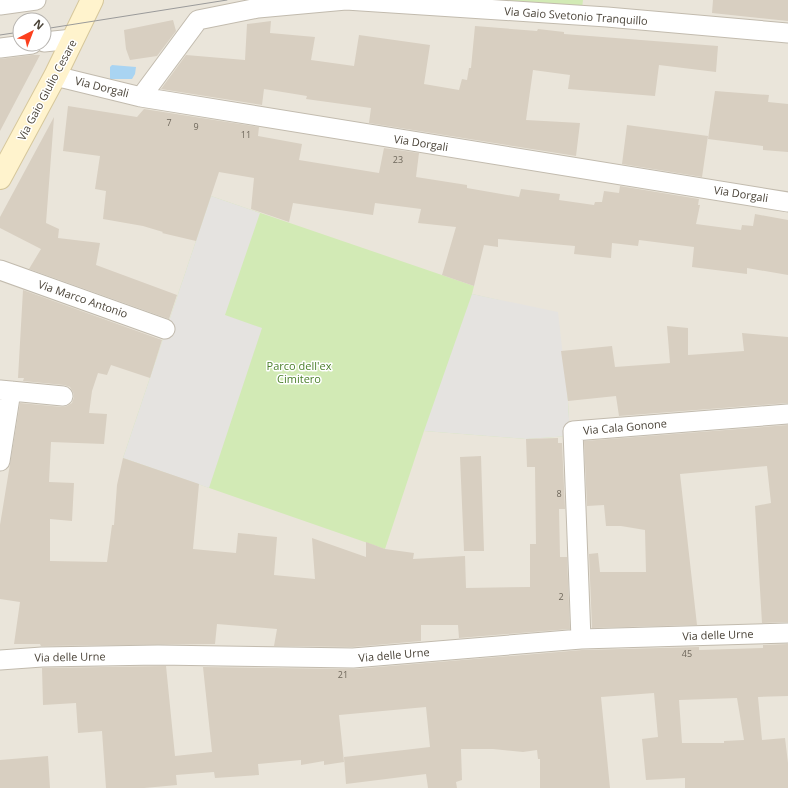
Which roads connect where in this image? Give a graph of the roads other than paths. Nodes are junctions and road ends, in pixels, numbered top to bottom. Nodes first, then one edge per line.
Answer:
1 (36, 0) edge
2 (92, 0) edge
3 (0, 5) edge
4 (788, 33) edge
5 (73, 39) junction
6 (52, 41) edge
7 (12, 46) edge
8 (0, 48) edge
9 (55, 76) junction
10 (141, 97) junction
11 (0, 178) edge
12 (788, 202) edge
13 (0, 270) edge
14 (165, 329) dead end
15 (5, 391) edge
16 (64, 396) dead end
17 (788, 414) edge
18 (0, 461) edge
19 (788, 633) edge
20 (581, 640) junction
21 (0, 660) edge

1 - 3 street
2 - 5 street, Via Gaio Giulio Cesare
4 - 10 street, Via Gaio Svetonio Tranquillo
5 - 6 street
5 - 9 street, Via Gaio Giulio Cesare
7 - 8 street
9 - 10 street, Via Dorgali
9 - 11 street, Via Gaio Giulio Cesare
10 - 12 street, Via Dorgali
13 - 14 street, Via Marco Antonio
15 - 16 street
15 - 18 street
17 - 20 street, Via Cala Gonone
19 - 20 street, Via delle Urne
20 - 21 street, Via delle Urne

